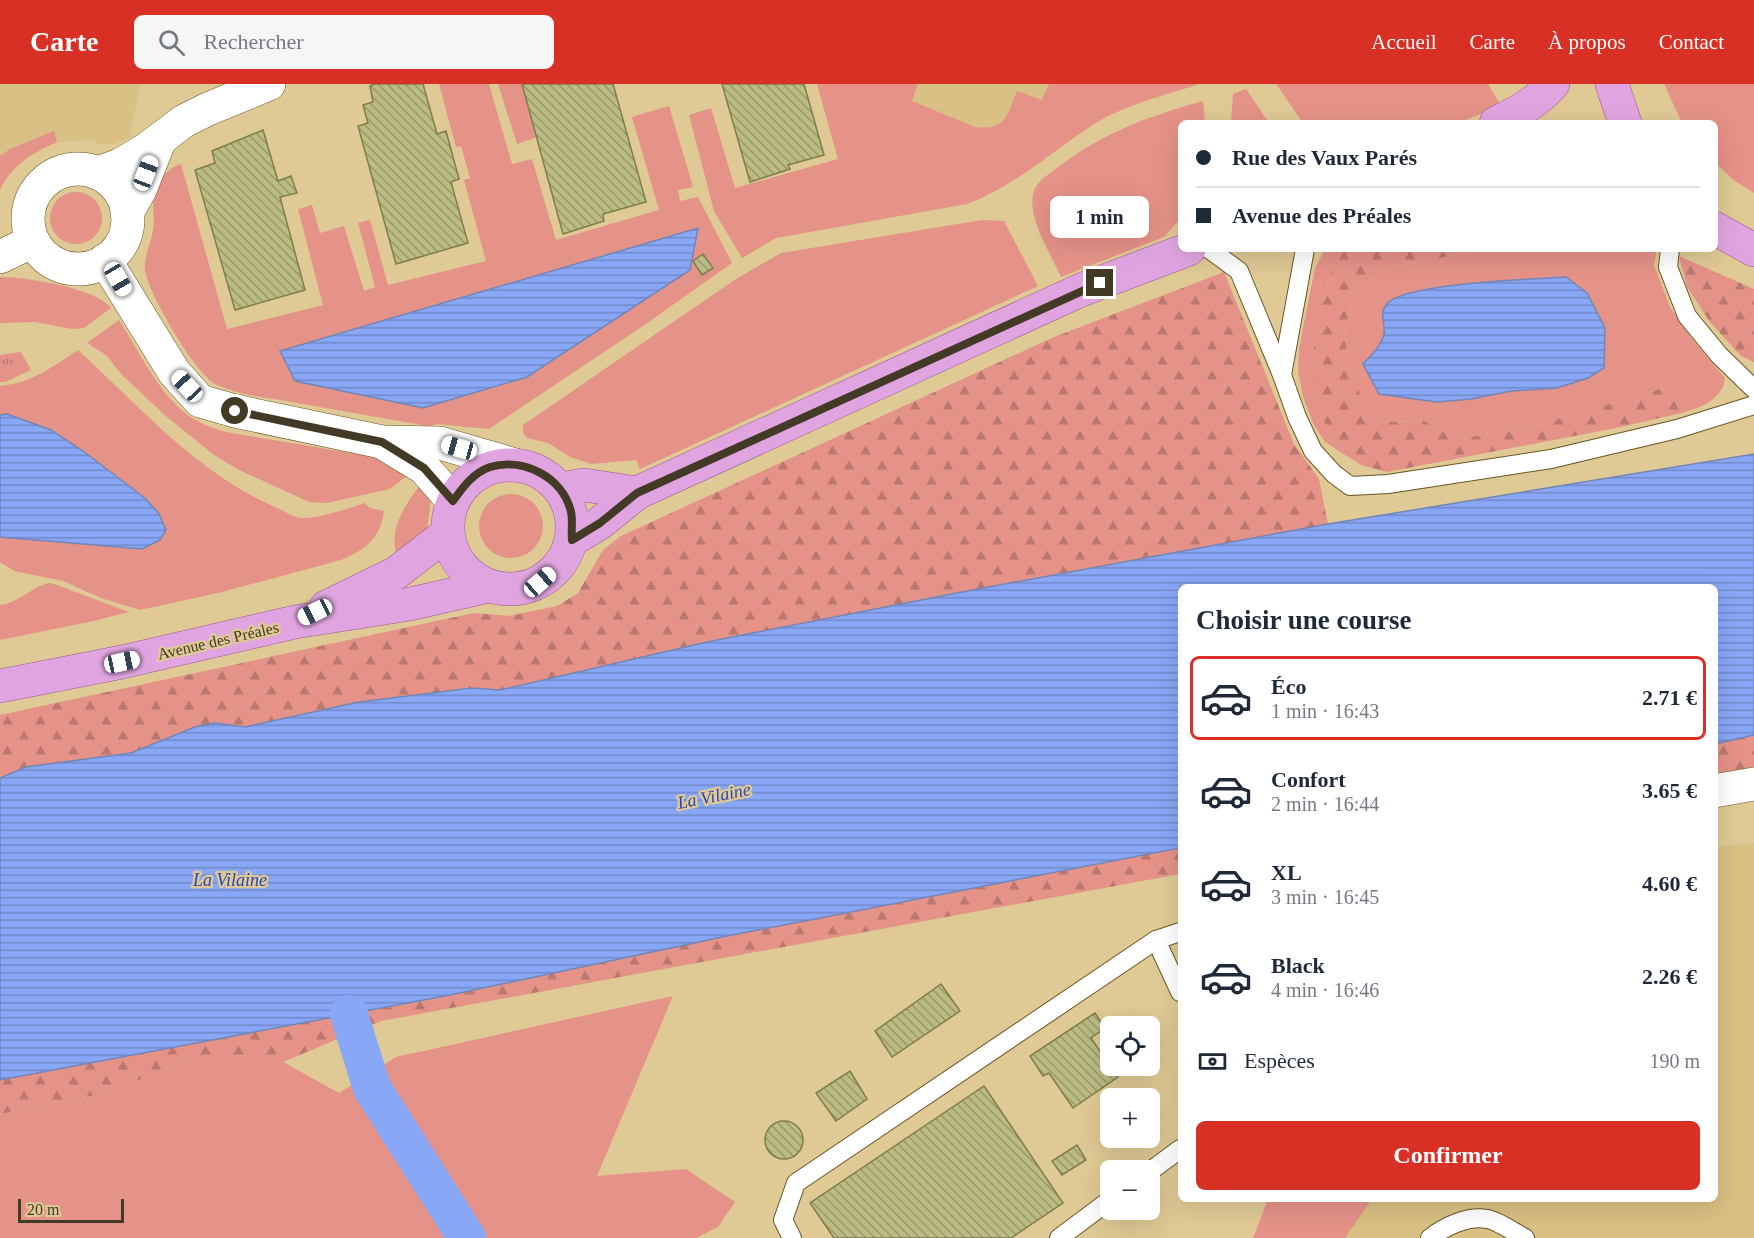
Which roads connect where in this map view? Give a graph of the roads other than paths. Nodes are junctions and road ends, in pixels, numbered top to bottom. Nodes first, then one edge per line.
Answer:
1 (269, 84) edge
2 (1553, 84) edge
3 (1612, 84) edge
4 (1503, 120) edge
5 (1625, 120) edge
6 (159, 142) junction
7 (98, 173) junction
8 (127, 213) junction
9 (1718, 230) edge
10 (33, 241) junction
11 (1754, 250) edge
12 (1182, 252) edge
13 (1213, 252) edge
14 (1304, 252) edge
15 (1670, 252) edge
16 (0, 257) edge
17 (105, 260) junction
18 (1282, 375) junction
19 (1754, 389) edge
20 (1754, 405) edge
21 (382, 442) junction
22 (515, 465) junction
23 (560, 489) junction
24 (637, 493) junction
25 (450, 517) junction
26 (572, 540) junction
27 (489, 586) junction
28 (295, 622) junction
29 (0, 686) edge
30 (1754, 784) edge
31 (1718, 790) edge
32 (1178, 933) edge
33 (1156, 940) junction
34 (1178, 988) edge
35 (1178, 1150) edge
36 (1160, 1164) edge
37 (1100, 1207) edge
38 (792, 1238) edge
39 (1059, 1238) edge
40 (1430, 1238) edge
41 (1525, 1238) edge

1 - 6 street
2 - 4 main road
3 - 5 main road
6 - 7 street
6 - 8 street
7 - 8 street
7 - 10 street
8 - 17 street
9 - 11 main road
10 - 16 street
10 - 17 street
12 - 24 main road
13 - 18 lane
14 - 18 lane
15 - 19 lane
17 - 21 street
18 - 20 lane
21 - 22 street
21 - 25 street
22 - 23 main road
22 - 25 main road
23 - 24 main road
23 - 26 main road
24 - 26 main road
25 - 27 main road
25 - 28 main road, Avenue des Préales
26 - 27 main road
27 - 28 main road, Avenue des Préales
28 - 29 main road, Avenue des Préales
30 - 31 street
32 - 33 lane
33 - 34 lane
33 - 38 lane
35 - 36 lane
37 - 39 lane
40 - 41 lane

